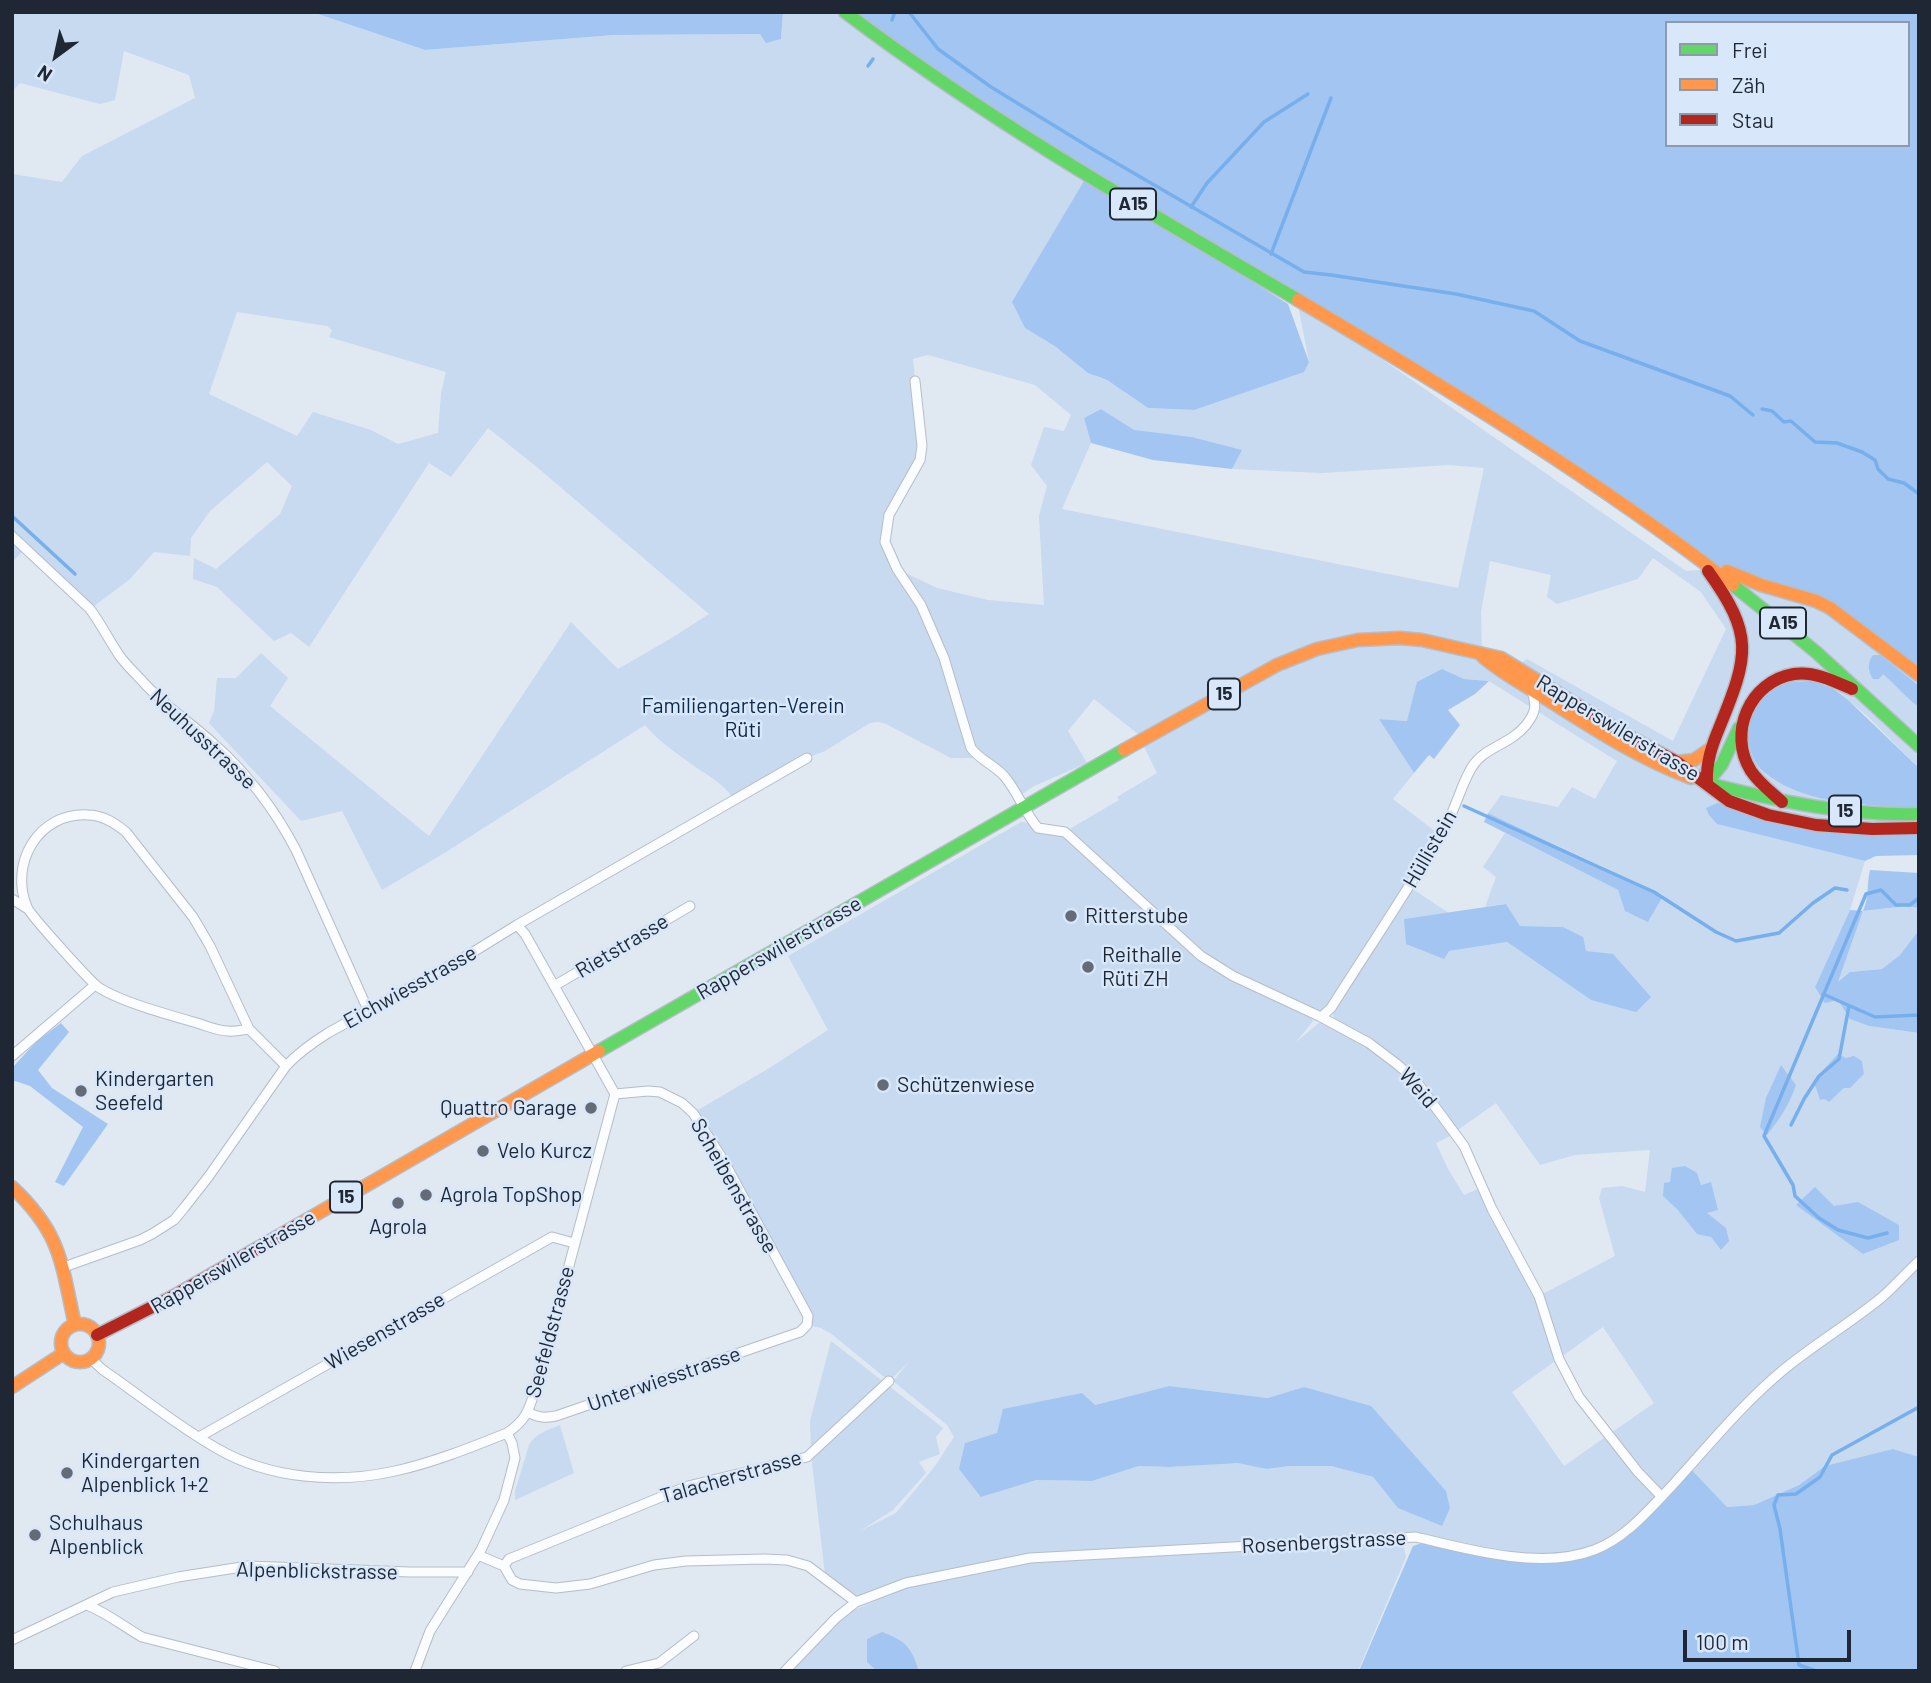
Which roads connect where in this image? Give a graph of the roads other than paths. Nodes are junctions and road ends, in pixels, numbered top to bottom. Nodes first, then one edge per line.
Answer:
1 (845, 12) edge
2 (915, 381) dead end
3 (12, 536) edge
4 (1697, 557) junction
5 (1482, 656) junction
6 (1919, 675) edge
7 (1532, 690) junction
8 (1864, 694) junction
9 (1742, 720) junction
10 (1919, 746) edge
11 (1710, 749) junction
12 (807, 758) dead end
13 (1677, 762) junction
14 (1707, 783) junction
15 (1782, 802) junction
16 (1024, 807) junction
17 (1919, 814) edge
18 (1919, 828) edge
19 (12, 899) edge
20 (690, 906) dead end
21 (28, 909) junction
22 (517, 925) junction
23 (95, 985) junction
24 (554, 986) junction
25 (368, 1010) junction
26 (1321, 1017) junction
27 (249, 1029) junction
28 (592, 1055) junction
29 (12, 1056) edge
30 (286, 1066) junction
31 (615, 1094) junction
32 (12, 1187) edge
33 (574, 1243) junction
34 (1919, 1261) edge
35 (64, 1267) junction
36 (75, 1325) junction
37 (800, 1332) joint
38 (97, 1335) junction
39 (64, 1353) junction
40 (91, 1359) junction
41 (889, 1381) dead end
42 (12, 1387) edge
43 (528, 1412) junction
44 (507, 1433) junction
45 (199, 1437) junction
46 (1661, 1496) junction
47 (478, 1555) junction
48 (504, 1566) junction
49 (468, 1572) junction
50 (856, 1602) junction
51 (87, 1605) junction
52 (694, 1636) dead end
53 (12, 1640) edge
54 (274, 1671) edge
55 (415, 1671) edge
56 (626, 1671) edge
57 (785, 1671) edge

1 - 4 main road, A15
2 - 16 street
3 - 25 street, Neuhusstrasse
4 - 6 main road
4 - 8 main road, A15
4 - 11 main road
5 - 7 main road, Rapperswilerstrasse / 15
5 - 13 main road, Rapperswilerstrasse / 15
5 - 16 main road, Rapperswilerstrasse / 15
7 - 14 main road, Rapperswilerstrasse / 15
7 - 26 street, Hüllistein
8 - 9 main road
8 - 10 main road, A15
9 - 14 main road
9 - 15 main road
11 - 13 main road
11 - 14 main road
12 - 22 street, Eichwiesstrasse
13 - 14 main road, Rapperswilerstrasse / 15
14 - 15 main road, 15
14 - 18 main road, 15
15 - 17 main road, 15
16 - 26 street, Weid
16 - 28 main road, Rapperswilerstrasse / 15
19 - 21 street
20 - 24 street, Rietstrasse
21 - 23 street
21 - 27 street
22 - 24 street, Rietstrasse
22 - 25 street, Eichwiesstrasse
23 - 27 street
23 - 29 street
24 - 28 street, Rietstrasse
25 - 30 street, Eichwiesstrasse
26 - 46 street, Weid
27 - 30 street
28 - 31 street
28 - 38 main road, Rapperswilerstrasse / 15
30 - 35 street, Eichwiesstrasse
31 - 33 street, Seefeldstrasse
31 - 37 street, Scheibenstrasse
32 - 35 main road
33 - 43 street, Seefeldstrasse
33 - 45 street, Wiesenstrasse
34 - 46 street, Rosenbergstrasse
35 - 36 main road
36 - 38 main road
36 - 39 main road
37 - 43 street, Unterwiesstrasse
38 - 40 main road
39 - 40 main road
39 - 42 main road
40 - 45 street
41 - 48 street, Talacherstrasse
43 - 44 street, Seefeldstrasse
44 - 45 street
44 - 47 street
46 - 50 street, Rosenbergstrasse
47 - 48 street
47 - 49 street
48 - 50 street
49 - 51 street, Alpenblickstrasse
49 - 55 street
50 - 57 street, Rosenbergstrasse
51 - 53 street, Alpenblickstrasse
51 - 54 street
52 - 56 street

